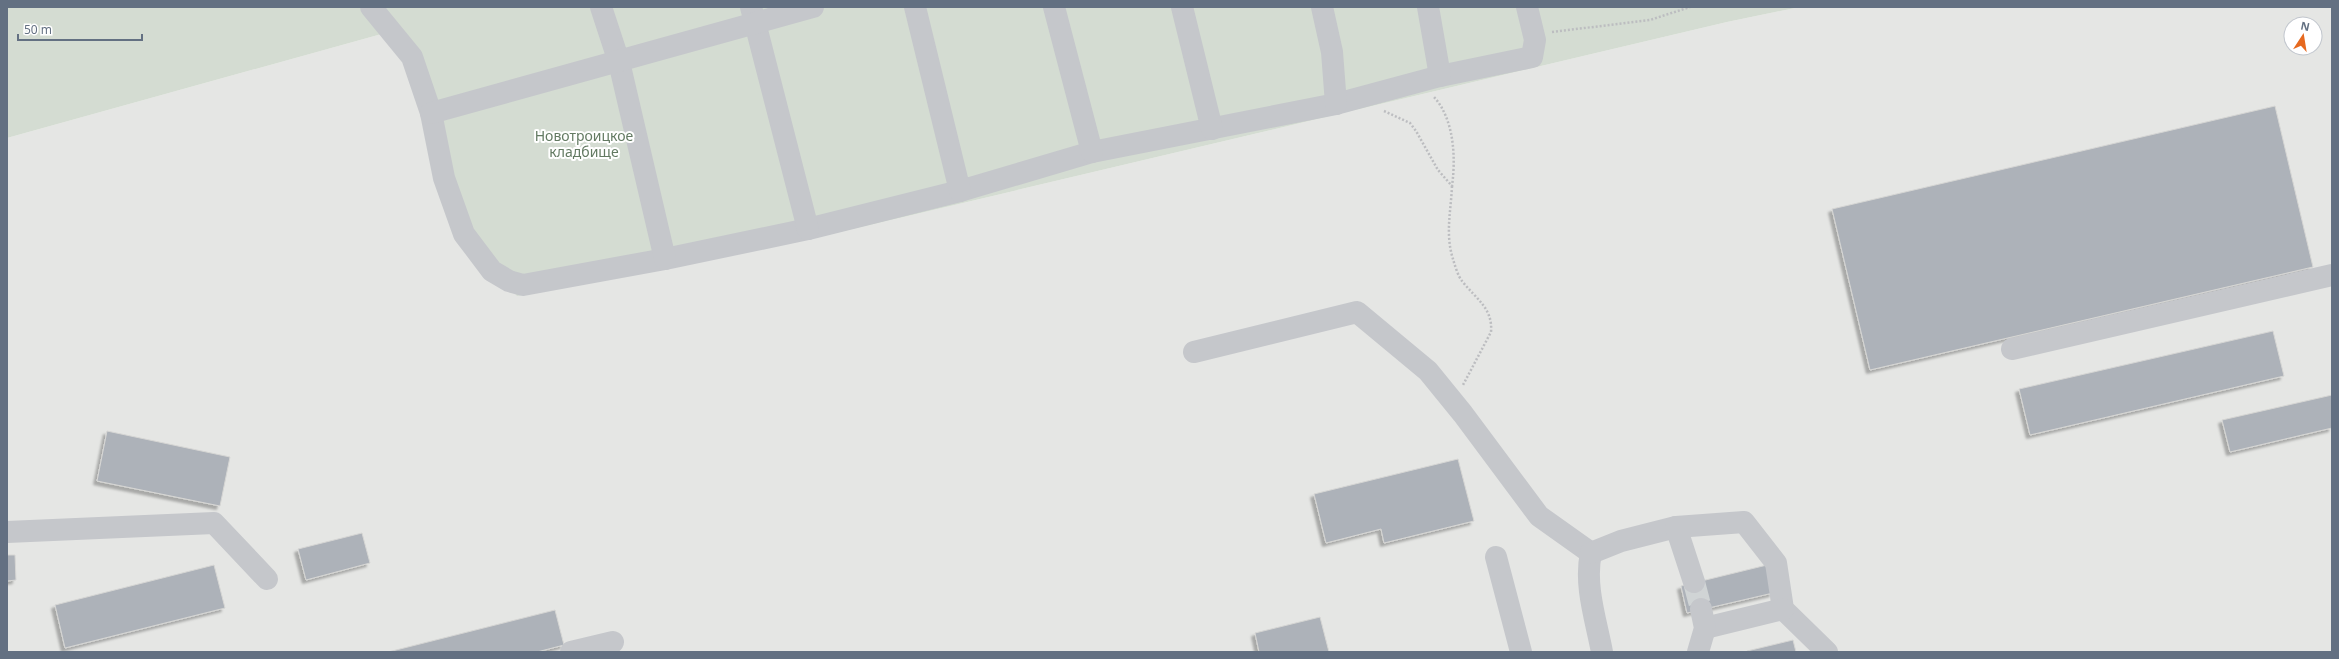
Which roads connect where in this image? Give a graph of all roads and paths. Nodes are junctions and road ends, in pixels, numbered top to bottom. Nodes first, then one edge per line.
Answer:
1 (370, 7) edge
2 (601, 7) edge
3 (813, 7) edge
4 (915, 7) edge
5 (1054, 7) edge
6 (1182, 7) edge
7 (1322, 7) edge
8 (1428, 7) edge
9 (1527, 7) edge
10 (1690, 7) edge
11 (753, 15) edge
12 (1534, 36) junction
13 (619, 62) junction
14 (1440, 76) junction
15 (1357, 99) junction
16 (1336, 104) junction
17 (430, 113) junction
18 (1212, 129) junction
19 (1092, 152) junction
20 (1452, 186) junction
21 (960, 191) junction
22 (808, 229) junction
23 (666, 259) junction
24 (2332, 275) edge
25 (2012, 349) dead end
26 (1194, 352) dead end
27 (1458, 407) junction
28 (1676, 527) junction
29 (7, 532) edge
30 (1591, 553) junction
31 (1496, 557) dead end
32 (267, 579) dead end
33 (1694, 582) tunnel mouth
34 (1783, 609) junction
35 (613, 642) dead end
36 (571, 652) edge
37 (1520, 652) edge
38 (1602, 652) edge
39 (1698, 652) edge
40 (1827, 652) edge

1 - 17 street
2 - 13 street
3 - 11 street
4 - 21 street
5 - 19 street
6 - 18 street
7 - 16 street
8 - 14 street
9 - 12 street
10 - 12 path
11 - 13 street
11 - 22 street
12 - 14 street
13 - 17 street
13 - 23 street
14 - 15 street
14 - 20 path
15 - 16 street
15 - 20 path
16 - 18 street
17 - 23 street
18 - 19 street
19 - 21 street
20 - 27 path
21 - 22 street
22 - 23 street
24 - 25 street
26 - 27 street
27 - 30 street
28 - 30 street
28 - 33 street
28 - 34 street
29 - 32 street
30 - 38 street
31 - 37 street
34 - 39 street
34 - 40 street
35 - 36 street

